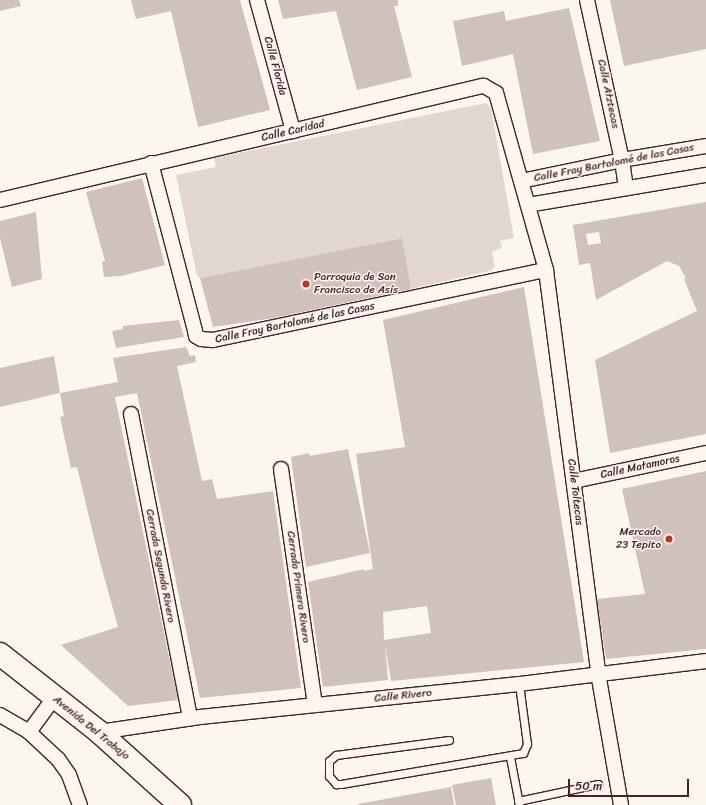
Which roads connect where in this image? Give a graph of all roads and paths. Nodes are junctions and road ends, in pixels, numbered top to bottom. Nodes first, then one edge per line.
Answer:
1 (257, 0) edge
2 (588, 0) edge
3 (293, 131) junction
4 (706, 146) edge
5 (622, 160) junction
6 (150, 163) junction
7 (706, 175) edge
8 (521, 181) junction
9 (626, 188) junction
10 (0, 200) edge
11 (528, 205) junction
12 (546, 270) junction
13 (131, 414) dead end
14 (706, 453) edge
15 (281, 469) dead end
16 (574, 481) junction
17 (0, 654) edge
18 (706, 661) edge
19 (598, 673) junction
20 (519, 684) junction
21 (54, 698) junction
22 (315, 705) junction
23 (0, 714) edge
24 (190, 718) junction
25 (29, 732) junction
26 (100, 732) junction
27 (449, 740) dead end
28 (510, 756) junction
29 (598, 784) dead end
30 (518, 803) edge
31 (80, 805) edge
32 (180, 805) edge
33 (621, 805) edge

1 - 3 street, Calle Florida
2 - 5 street, Calle Atztecas
3 - 6 street, Calle Caridad
3 - 8 street, Calle Caridad
4 - 5 street, Calle Fray Bartolomé de las Casas
5 - 8 street, Calle Fray Bartolomé de las Casas
5 - 9 street, Calle Atztecas
6 - 10 street, Calle Caridad
6 - 12 street, Calle Fray Bartolomé de las Casas
7 - 9 street
8 - 11 street, Calle Toltecas
9 - 11 street
11 - 12 street, Calle Toltecas
12 - 16 street, Calle Toltecas
13 - 24 street, Cerrada Segunda Rivero
14 - 16 street, Calle Matamoros
15 - 22 street, Cerrada Primera Rivero
16 - 19 street, Calle Toltecas
17 - 21 main road, Avenida Del Trabajo
18 - 19 street, Calle Rivero
19 - 20 street, Calle Rivero
19 - 33 street, Calle Toltecas
20 - 22 street, Calle Rivero
20 - 28 lane
21 - 25 street
21 - 26 main road, Avenida Del Trabajo
22 - 24 street, Calle Rivero
23 - 25 street
24 - 26 street, Calle Rivero
25 - 31 street
26 - 32 main road, Avenida Del Trabajo
27 - 28 lane
28 - 30 lane
29 - 30 lane

